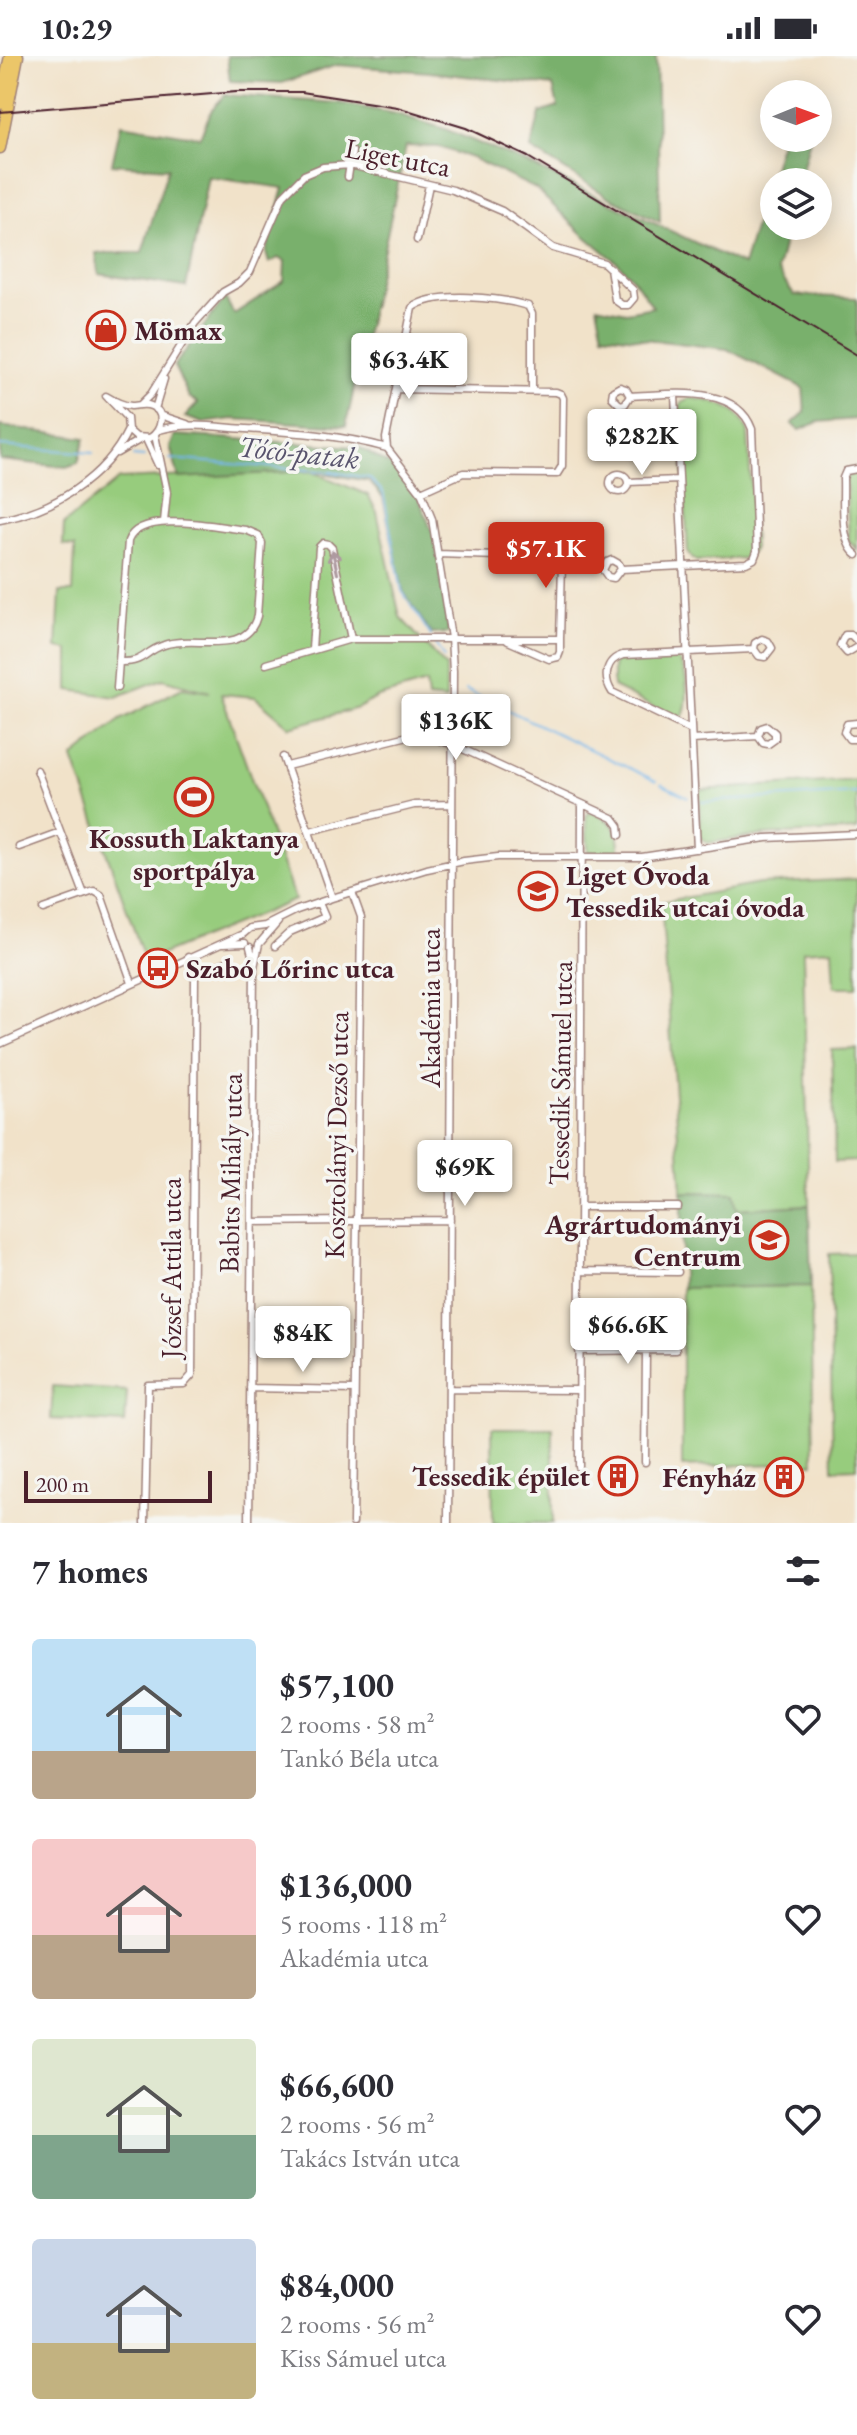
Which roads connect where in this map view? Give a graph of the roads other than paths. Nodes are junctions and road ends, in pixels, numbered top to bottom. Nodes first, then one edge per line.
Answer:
1 (10, 56) edge
2 (18, 56) edge
3 (0, 104) edge
4 (0, 148) edge
5 (352, 151) dead end
6 (350, 165) junction
7 (348, 177) dead end
8 (429, 185) junction
9 (417, 240) dead end
10 (610, 268) junction
11 (167, 368) junction
12 (396, 389) junction
13 (532, 391) junction
14 (675, 395) junction
15 (630, 396) dead end
16 (138, 405) junction
17 (158, 412) junction
18 (127, 418) junction
19 (192, 426) junction
20 (128, 430) junction
21 (157, 432) junction
22 (143, 439) junction
23 (387, 448) junction
24 (111, 457) junction
25 (857, 469) edge
26 (162, 475) junction
27 (679, 480) junction
28 (628, 482) dead end
29 (421, 492) junction
30 (0, 520) edge
31 (164, 522) junction
32 (438, 554) junction
33 (857, 555) edge
34 (684, 566) junction
35 (621, 569) dead end
36 (451, 638) junction
37 (351, 639) junction
38 (504, 639) junction
39 (560, 639) junction
40 (857, 641) edge
41 (857, 647) edge
42 (312, 649) junction
43 (754, 649) dead end
44 (688, 652) junction
45 (119, 662) junction
46 (266, 664) dead end
47 (117, 688) dead end
48 (857, 723) edge
49 (691, 730) junction
50 (758, 736) dead end
51 (857, 739) edge
52 (692, 740) junction
53 (454, 745) junction
54 (283, 757) dead end
55 (287, 766) junction
56 (37, 770) dead end
57 (452, 804) junction
58 (582, 804) junction
59 (310, 831) junction
60 (60, 832) junction
61 (857, 834) edge
62 (620, 835) dead end
63 (19, 847) dead end
64 (697, 849) junction
65 (582, 858) junction
66 (453, 863) junction
67 (352, 892) junction
68 (84, 894) junction
69 (332, 898) junction
70 (319, 903) junction
71 (43, 909) dead end
72 (280, 919) junction
73 (256, 928) junction
74 (243, 934) junction
75 (260, 941) junction
76 (219, 945) junction
77 (248, 945) junction
78 (275, 946) dead end
79 (188, 957) junction
80 (231, 960) dead end
81 (254, 967) junction
82 (195, 975) junction
83 (132, 983) junction
84 (0, 1044) edge
85 (581, 1207) junction
86 (678, 1207) dead end
87 (450, 1220) junction
88 (356, 1221) junction
89 (252, 1222) junction
90 (580, 1271) junction
91 (678, 1272) dead end
92 (676, 1350) dead end
93 (579, 1351) junction
94 (646, 1351) junction
95 (250, 1388) junction
96 (449, 1389) junction
97 (354, 1390) junction
98 (579, 1390) junction
99 (645, 1462) dead end
100 (579, 1467) dead end
101 (145, 1523) edge
102 (249, 1523) edge
103 (353, 1523) edge
104 (448, 1523) edge

1 - 3 main road
2 - 4 main road
5 - 6 street
6 - 7 street
6 - 8 street, Liget utca
6 - 11 street, Liget utca
8 - 9 street
8 - 10 street, Liget utca
10 - 10 street
11 - 16 street, Liget utca
11 - 17 street, Liget utca
12 - 13 street
12 - 13 street
12 - 23 street
13 - 29 street
14 - 15 street
14 - 27 street
14 - 34 street
16 - 17 street
16 - 18 street
16 - 18 street
17 - 19 street
17 - 21 street
18 - 20 street
19 - 21 street
19 - 23 street
20 - 22 street
20 - 24 street
21 - 22 street
21 - 26 street
22 - 24 street
22 - 26 street
23 - 29 street, Akadémia utca
24 - 30 street
25 - 33 street
26 - 31 street
27 - 28 street
27 - 34 street
29 - 32 street, Akadémia utca
31 - 45 street
31 - 45 street
32 - 36 street, Akadémia utca
32 - 39 street
34 - 35 street
34 - 44 street
36 - 37 street
36 - 38 street
36 - 53 street, Akadémia utca
37 - 42 street
37 -> 42 street
38 - 39 street
38 - 39 street
40 - 41 street
42 - 46 street
43 - 44 street
44 - 49 street
44 - 49 street
45 - 47 street
48 - 51 street
49 - 52 street
50 - 52 street
52 - 64 street
53 - 55 street
53 - 57 street, Akadémia utca
53 - 58 street
54 - 55 street
55 - 59 street
56 - 60 street
57 - 59 street
57 - 66 street, Akadémia utca
58 - 62 street
58 - 65 street, Tessedik Sámuel utca
59 - 69 street
60 - 63 street
60 - 68 street
61 - 64 street
64 - 65 street
65 - 66 street
65 - 85 street, Tessedik Sámuel utca
66 - 67 street
66 - 87 street, Akadémia utca
67 - 69 street
67 - 88 street, Kosztolányi Dezső utca
68 - 71 street
68 - 83 street
69 - 70 street
70 - 72 street
70 - 78 street
72 - 73 street
72 - 75 street
73 - 74 street
73 - 75 street
74 - 76 street
74 - 77 street
75 - 77 street
75 - 81 street, Babits Mihály utca
76 - 77 street
76 - 79 street
77 - 81 street, Babits Mihály utca
79 - 82 street
79 - 83 street
80 - 82 street
81 - 89 street, Babits Mihály utca
82 - 101 street, József Attila utca
83 - 84 street
85 - 86 street
85 - 90 street, Tessedik Sámuel utca
87 - 88 street
87 - 96 street, Akadémia utca
88 - 89 street
88 - 97 street, Kosztolányi Dezső utca
89 - 95 street, Babits Mihály utca
90 - 91 street
90 - 93 street, Tessedik Sámuel utca
92 - 94 street
93 - 94 street
93 - 98 street, Tessedik Sámuel utca
94 - 99 street
95 - 97 street
95 - 102 street, Babits Mihály utca
96 - 98 street
96 - 104 street, Akadémia utca
97 - 103 street, Kosztolányi Dezső utca
98 - 100 street, Tessedik Sámuel utca

